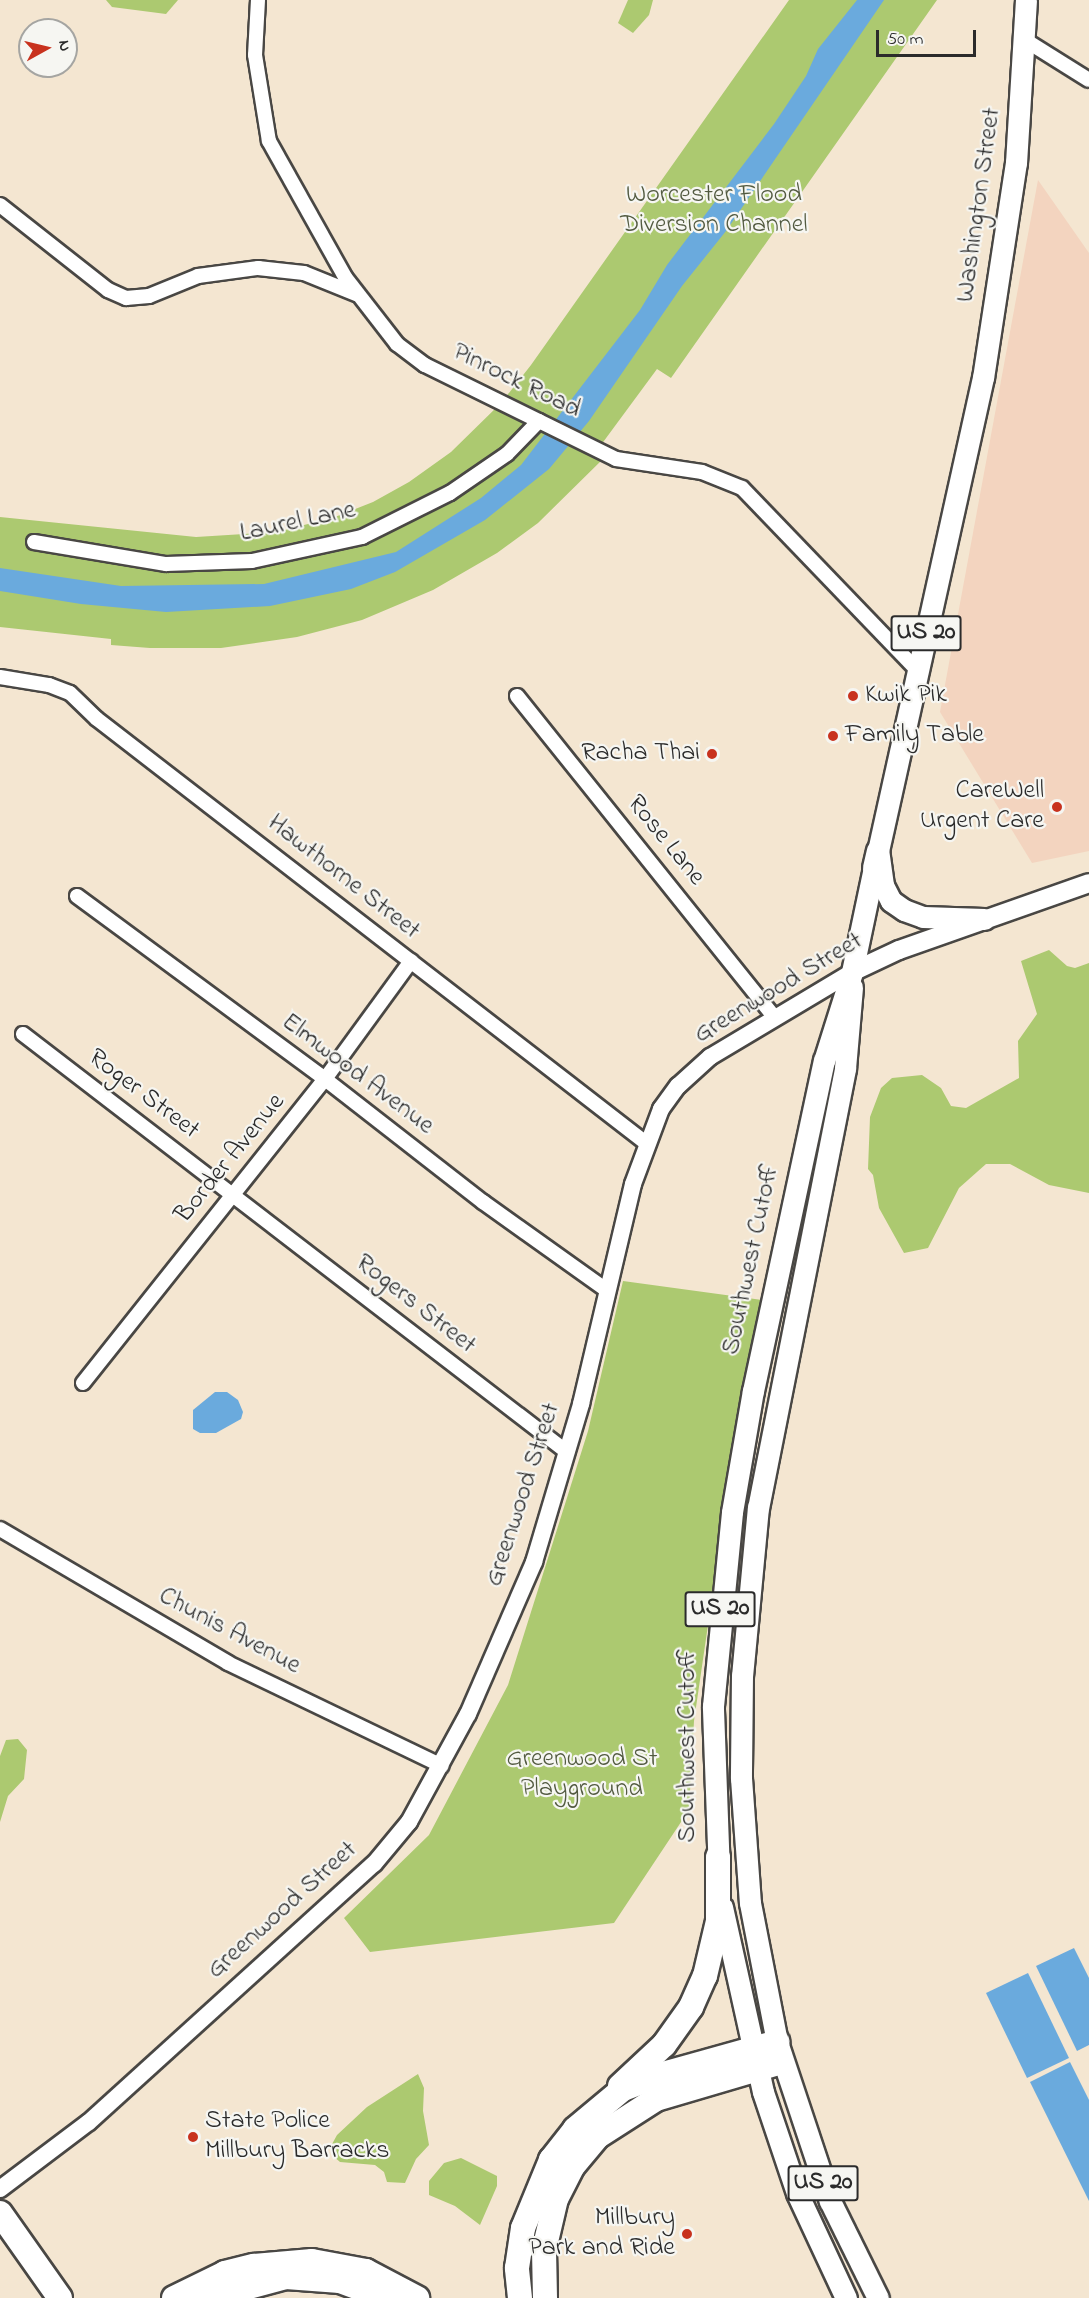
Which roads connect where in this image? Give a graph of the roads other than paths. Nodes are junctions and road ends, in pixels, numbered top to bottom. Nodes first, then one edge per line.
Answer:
1 (258, 0) edge
2 (1026, 0) edge
3 (1025, 40) junction
4 (1089, 80) edge
5 (0, 205) edge
6 (357, 294) junction
7 (975, 415) joint
8 (542, 422) junction
9 (34, 542) dead end
10 (918, 671) junction
11 (0, 677) edge
12 (517, 696) dead end
13 (876, 860) junction
14 (1089, 883) edge
15 (77, 896) dead end
16 (984, 920) junction
17 (411, 961) junction
18 (852, 972) junction
19 (773, 1016) junction
20 (23, 1034) dead end
21 (326, 1079) junction
22 (646, 1143) junction
23 (234, 1195) junction
24 (608, 1291) junction
25 (83, 1383) dead end
26 (567, 1452) junction
27 (0, 1529) edge
28 (442, 1766) junction
29 (718, 1857) junction
30 (780, 2052) junction
31 (755, 2059) junction
32 (599, 2107) junction
33 (0, 2189) edge
34 (0, 2214) edge
35 (43, 2298) edge
36 (60, 2298) edge
37 (174, 2298) edge
38 (208, 2298) edge
39 (386, 2298) edge
40 (417, 2298) edge
41 (520, 2298) edge
42 (545, 2298) edge
43 (846, 2298) edge
44 (878, 2298) edge

1 - 6 street, Pinrock Road
2 - 3 main road, Washington Street / US 20
3 - 4 street
3 - 7 main road, Washington Street / US 20
5 - 6 street
6 - 8 street, Pinrock Road
7 - 10 main road, Southwest Cutoff / US 20
8 - 9 street, Laurel Lane
8 - 10 street, Pinrock Road
10 - 13 main road, Southwest Cutoff / US 20
11 - 17 street, Hawthorne Street
12 - 19 street, Rose Lane
13 - 16 main road
13 - 18 main road, Southwest Cutoff / US 20
14 - 16 main road, Greenwood Street
15 - 21 street, Elmwood Avenue
16 - 18 main road, Greenwood Street
17 - 21 street, Border Avenue
17 - 22 street, Hawthorne Street
18 - 19 street, Greenwood Street
18 - 29 main road, Southwest Cutoff / US 20
18 - 30 main road, Southwest Cutoff / US 20
19 - 22 street, Greenwood Street
20 - 23 street, Roger Street
21 - 23 street, Border Avenue
21 - 24 street, Elmwood Avenue
22 - 24 street, Greenwood Street
23 - 25 street, Border Avenue
23 - 26 street, Rogers Street
24 - 26 street, Greenwood Street
26 - 28 street, Greenwood Street
27 - 28 street, Chunis Avenue
28 - 33 street, Greenwood Street
29 - 31 main road, Southwest Cutoff / US 20
29 - 32 highway
30 - 31 highway
30 - 44 main road, Southwest Cutoff / US 20
31 - 32 highway
31 - 42 highway
31 - 43 main road, Southwest Cutoff / US 20
32 - 41 highway
34 - 35 highway
34 - 36 highway
37 - 40 highway
38 - 39 highway

